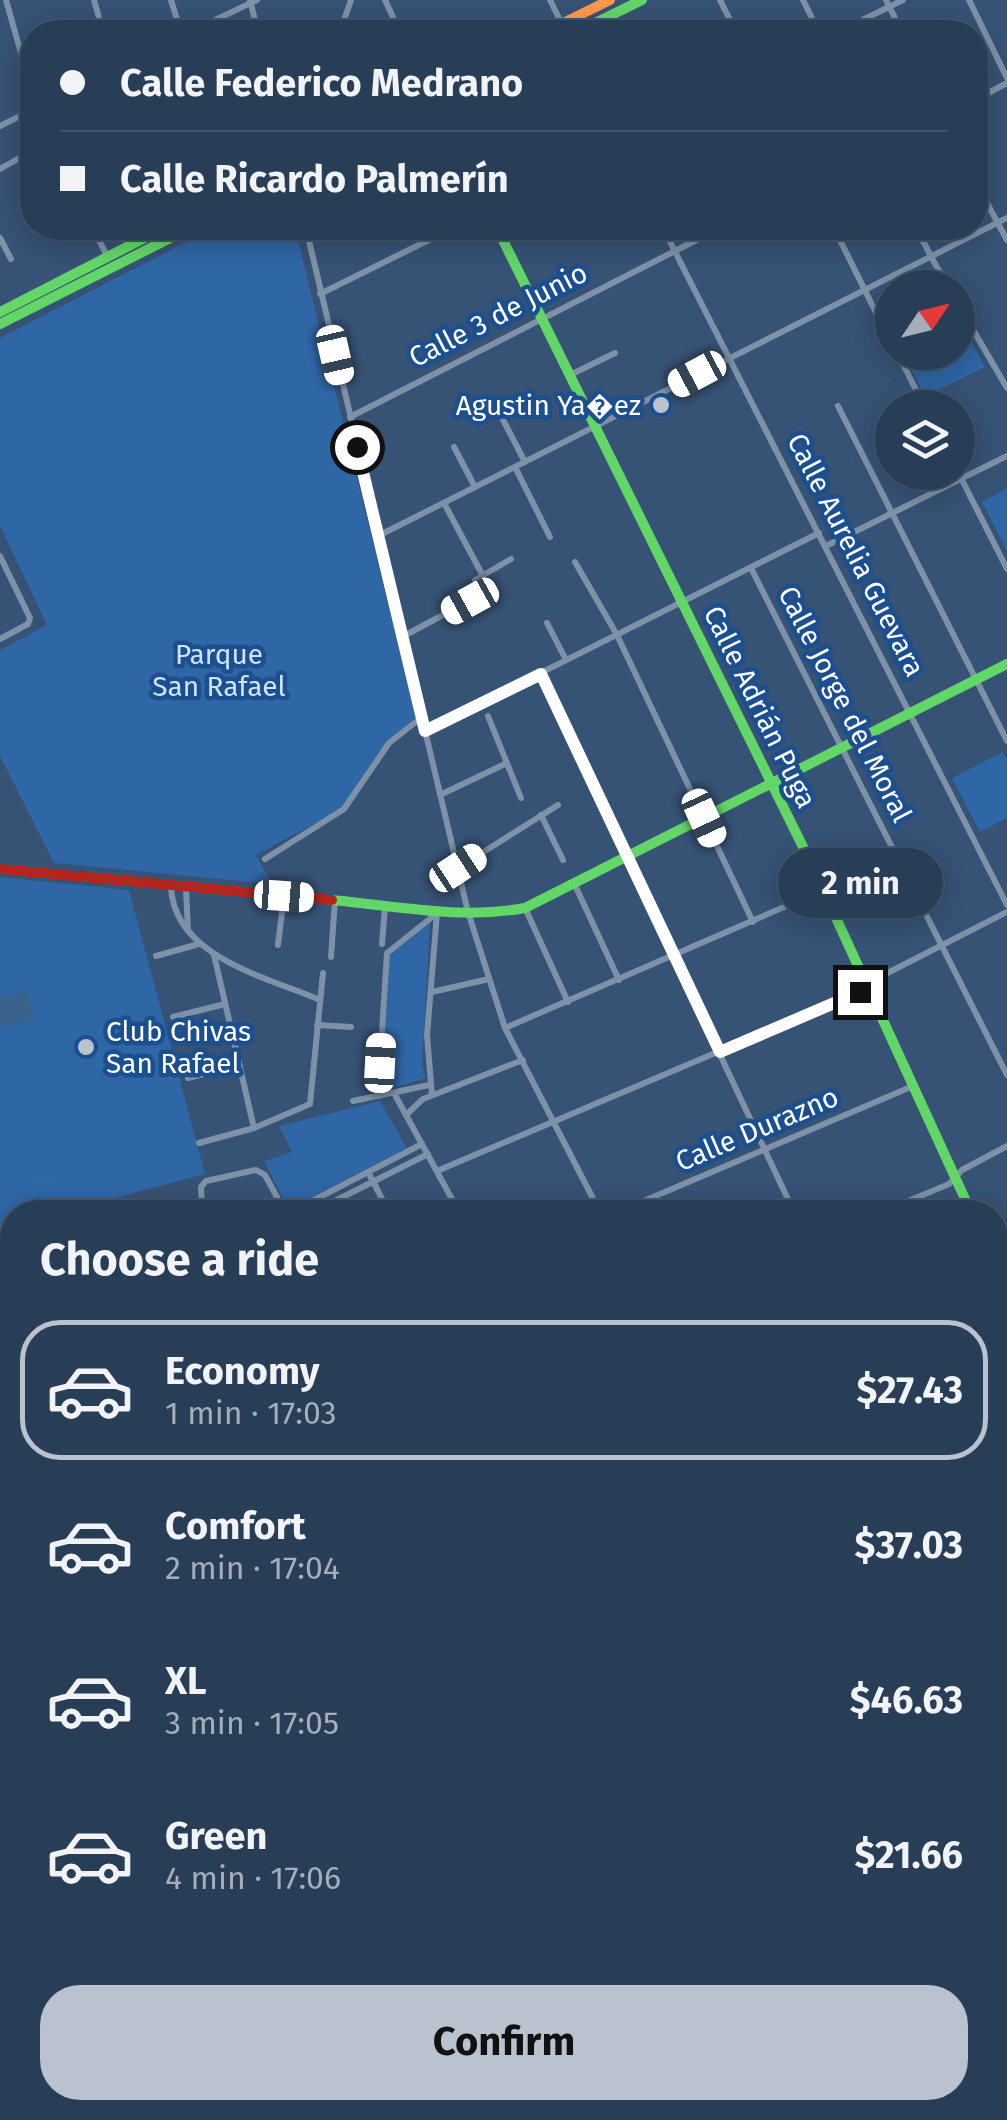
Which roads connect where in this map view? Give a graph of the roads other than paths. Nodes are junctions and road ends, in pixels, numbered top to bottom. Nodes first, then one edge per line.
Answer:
1 (6, 0) edge
2 (610, 0) edge
3 (642, 0) edge
4 (903, 0) edge
5 (252, 1) edge
6 (888, 3) edge
7 (214, 20) edge
8 (577, 20) edge
9 (602, 20) edge
10 (859, 20) edge
11 (988, 41) edge
12 (20, 50) edge
13 (1007, 80) edge
14 (988, 208) edge
15 (1007, 218) edge
16 (996, 224) junction
17 (988, 228) edge
18 (0, 238) edge
19 (99, 240) edge
20 (140, 240) edge
21 (166, 240) edge
22 (309, 240) edge
23 (429, 240) edge
24 (503, 240) edge
25 (669, 240) edge
26 (695, 240) edge
27 (840, 240) edge
28 (922, 240) edge
29 (965, 240) edge
30 (1007, 240) edge
31 (674, 250) junction
32 (108, 257) junction
33 (930, 258) junction
34 (11, 259) dead end
35 (937, 270) edge
36 (866, 292) junction
37 (320, 294) junction
38 (875, 310) edge
39 (0, 312) edge
40 (542, 318) junction
41 (0, 324) edge
42 (975, 333) edge
43 (614, 354) dead end
44 (730, 356) junction
45 (572, 374) junction
46 (1007, 388) edge
47 (838, 406) dead end
48 (500, 414) dead end
49 (350, 417) junction
50 (598, 426) junction
51 (454, 447) dead end
52 (1007, 456) edge
53 (525, 462) junction
54 (515, 467) junction
55 (975, 469) edge
56 (475, 487) junction
57 (934, 490) edge
58 (966, 490) edge
59 (444, 503) junction
60 (892, 514) junction
61 (819, 533) junction
62 (378, 536) junction
63 (550, 537) dead end
64 (826, 546) junction
65 (0, 556) edge
66 (511, 559) dead end
67 (575, 562) dead end
68 (751, 568) junction
69 (1007, 569) edge
70 (470, 601) dead end
71 (684, 602) junction
72 (547, 623) dead end
73 (617, 635) junction
74 (402, 637) junction
75 (0, 639) edge
76 (566, 660) junction
77 (1007, 664) edge
78 (541, 674) junction
79 (976, 680) junction
80 (910, 713) junction
81 (422, 716) junction
82 (488, 716) dead end
83 (425, 731) junction
84 (1007, 742) edge
85 (842, 749) junction
86 (507, 764) junction
87 (772, 784) junction
88 (440, 795) junction
89 (521, 798) dead end
90 (558, 805) dead end
91 (541, 815) junction
92 (704, 818) junction
93 (627, 856) junction
94 (265, 858) dead end
95 (897, 858) junction
96 (563, 860) dead end
97 (458, 868) junction
98 (0, 869) edge
99 (574, 883) junction
100 (171, 887) junction
101 (186, 888) junction
102 (824, 892) junction
103 (284, 896) junction
104 (335, 900) junction
105 (385, 905) junction
106 (526, 908) junction
107 (1007, 908) edge
108 (468, 912) junction
109 (437, 913) junction
110 (753, 922) junction
111 (188, 932) junction
112 (200, 943) junction
113 (382, 944) dead end
114 (278, 945) dead end
115 (942, 946) junction
116 (213, 954) junction
117 (156, 956) dead end
118 (674, 956) junction
119 (331, 957) dead end
120 (323, 973) dead end
121 (489, 979) junction
122 (620, 980) junction
123 (866, 984) junction
124 (432, 992) junction
125 (320, 1000) junction
126 (568, 1002) junction
127 (225, 1004) junction
128 (173, 1017) dead end
129 (318, 1025) junction
130 (351, 1027) dead end
131 (505, 1028) junction
132 (720, 1052) junction
133 (523, 1060) junction
134 (239, 1066) junction
135 (1007, 1076) edge
136 (188, 1078) dead end
137 (428, 1085) junction
138 (913, 1086) junction
139 (394, 1092) junction
140 (432, 1095) junction
141 (378, 1096) junction
142 (352, 1102) dead end
143 (406, 1115) junction
144 (555, 1123) junction
145 (254, 1128) junction
146 (199, 1144) dead end
147 (422, 1144) junction
148 (1007, 1146) edge
149 (765, 1150) junction
150 (428, 1154) junction
151 (368, 1172) junction
152 (438, 1172) junction
153 (955, 1177) junction
154 (374, 1182) junction
155 (325, 1195) junction
156 (202, 1200) edge
157 (281, 1200) edge
158 (316, 1200) edge
159 (328, 1200) edge
160 (345, 1200) edge
161 (382, 1200) edge
162 (453, 1200) edge
163 (594, 1200) edge
164 (646, 1200) edge
165 (788, 1200) edge
166 (911, 1200) edge
167 (966, 1200) edge

1 - 12 street
2 - 8 street
3 - 9 street
4 - 6 street
5 - 7 street
6 - 10 street
11 - 13 street
14 - 16 street
15 - 16 street
16 - 17 street
16 - 30 street
18 - 34 street
19 - 32 street
20 - 32 street
21 - 41 street
22 - 37 street
23 - 37 street
24 - 40 street, Calle Adrián Puga
25 - 31 street, Calle Aurelia Guevara
26 - 31 street, Calle 3 de Junio
27 - 36 street
28 - 33 street
29 - 33 street
31 - 40 street, Calle 3 de Junio
31 - 44 street, Calle Aurelia Guevara
32 - 39 street
33 - 35 street
33 - 36 street
36 - 38 street
36 - 44 street
37 - 49 street
40 - 45 street, Calle Adrián Puga
40 - 49 street, Calle 3 de Junio
42 - 46 street
43 - 45 street
44 - 50 street
44 - 61 street, Calle Aurelia Guevara
45 - 50 street, Calle Adrián Puga
47 - 60 street
48 - 53 street
49 - 62 street
50 - 53 street
50 - 71 street, Calle Adrián Puga
51 - 56 street
52 - 55 street
53 - 54 street
54 - 56 street
54 - 63 street
56 - 59 street
57 - 60 street
58 - 69 street
59 - 62 street
59 - 66 street
60 - 64 street
60 - 79 street
61 - 64 street, Calle Aurelia Guevara
61 - 68 street
62 - 74 street
64 - 80 street, Calle Aurelia Guevara
65 - 75 street
67 - 73 street
68 - 71 street
68 - 85 street, Calle Jorge del Moral
70 - 74 street
71 - 73 street
71 - 87 street, Calle Adrián Puga
72 - 76 street
73 - 76 street
73 - 92 street
74 - 81 street
76 - 78 street
77 - 79 street
78 - 83 street
78 - 93 street
79 - 80 street
79 - 84 street
80 - 85 street
80 - 107 street, Calle Aurelia Guevara
81 - 83 street
81 - 94 street
82 - 86 street
83 - 88 street
85 - 87 street
85 - 95 street, Calle Jorge del Moral
86 - 88 street
86 - 89 street
87 - 92 street
87 - 102 street, Calle Adrián Puga
88 - 97 street
90 - 91 street
91 - 96 street
91 - 97 street
92 - 93 street
92 - 110 street
93 - 99 street
93 - 118 street
95 - 102 street
95 - 115 street, Calle Jorge del Moral
97 - 108 street
98 - 100 street
99 - 106 street
99 - 122 street
100 - 101 street
100 - 111 street
101 - 103 street
101 - 111 street
102 - 110 street
102 - 123 street, Calle Adrián Puga
103 - 104 street
103 - 114 street
104 - 105 street
104 - 119 street
105 - 109 street
105 - 113 street
106 - 108 street
106 - 126 street
107 - 115 street
108 - 109 street
108 - 121 street
109 - 124 street
109 - 141 street
110 - 118 street
111 - 112 street
112 - 116 street
112 - 117 street
115 - 123 street
115 - 135 street, Calle Jorge del Moral
116 - 125 street
116 - 127 street
118 - 122 street
118 - 132 street
120 - 125 street
121 - 124 street
121 - 131 street
122 - 126 street
123 - 132 street
123 - 138 street, Calle Adrián Puga
124 - 137 street
125 - 129 street
126 - 131 street
127 - 128 street
127 - 134 street
129 - 130 street
129 - 145 street
131 - 133 street
132 - 144 street
132 - 149 street
133 - 140 street
133 - 144 street
134 - 136 street
134 - 145 street
137 - 139 street
137 - 140 street
138 - 149 street, Calle Durazno
138 - 153 street, Calle Adrián Puga
139 - 141 street
139 - 143 street
140 - 143 street
141 - 142 street
143 - 147 street
144 - 152 street
144 - 163 street
145 - 146 street
147 - 150 street
147 - 151 street
148 - 153 street
149 - 164 street, Calle Durazno
149 - 165 street
150 - 152 street
150 - 154 street
151 - 154 street
151 - 155 street
152 - 162 street
153 - 166 street
153 - 167 street, Calle Adrián Puga
154 - 160 street
154 - 161 street
155 - 158 street
155 - 159 street
156 - 157 street

